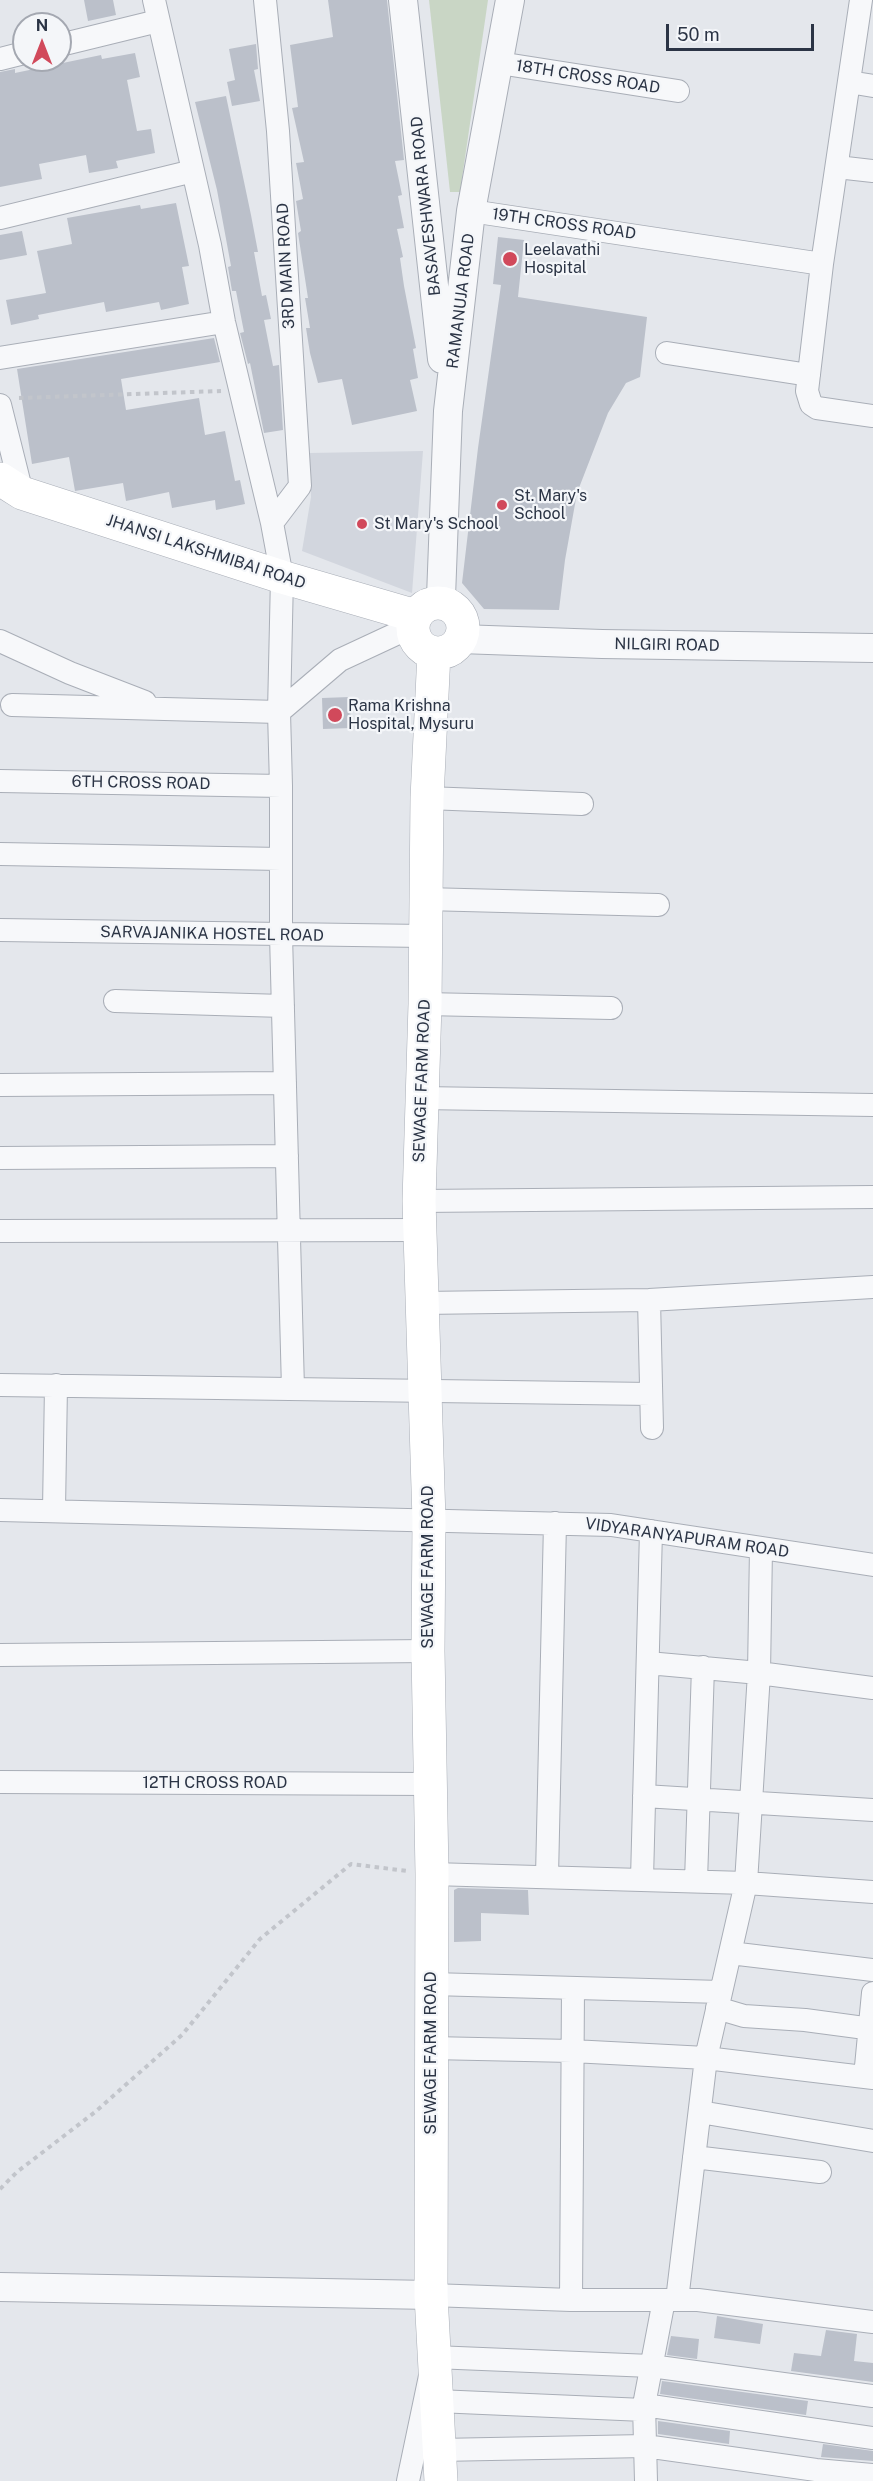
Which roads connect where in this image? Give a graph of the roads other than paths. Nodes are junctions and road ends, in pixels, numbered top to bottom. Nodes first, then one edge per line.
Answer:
1 (264, 0) edge
2 (403, 0) edge
3 (510, 0) edge
4 (861, 0) edge
5 (156, 10) edge
6 (72, 41) edge
7 (499, 63) junction
8 (849, 82) junction
9 (873, 86) edge
10 (678, 91) dead end
11 (837, 167) junction
12 (193, 171) junction
13 (873, 171) edge
14 (471, 211) junction
15 (0, 218) edge
16 (822, 264) junction
17 (224, 322) junction
18 (667, 353) dead end
19 (0, 358) edge
20 (809, 375) junction
21 (6, 402) edge
22 (448, 411) junction
23 (873, 416) edge
24 (11, 486) edge
25 (272, 523) junction
26 (282, 577) junction
27 (424, 616) junction
28 (0, 641) edge
29 (447, 646) junction
30 (873, 648) edge
31 (12, 705) dead end
32 (159, 708) junction
33 (279, 712) junction
34 (0, 781) edge
35 (281, 786) junction
36 (427, 798) junction
37 (582, 804) dead end
38 (0, 854) edge
39 (281, 859) junction
40 (425, 900) junction
41 (658, 905) dead end
42 (0, 930) edge
43 (281, 935) junction
44 (424, 936) junction
45 (115, 1001) dead end
46 (425, 1004) junction
47 (283, 1006) junction
48 (611, 1008) dead end
49 (285, 1083) junction
50 (0, 1084) edge
51 (421, 1098) junction
52 (873, 1105) edge
53 (287, 1156) junction
54 (0, 1158) edge
55 (873, 1197) edge
56 (420, 1216) junction
57 (289, 1230) junction
58 (0, 1232) edge
59 (873, 1287) edge
60 (649, 1300) junction
61 (422, 1303) junction
62 (0, 1384) edge
63 (56, 1385) junction
64 (293, 1389) junction
65 (424, 1392) junction
66 (651, 1394) junction
67 (652, 1428) dead end
68 (0, 1510) edge
69 (54, 1510) junction
70 (429, 1520) junction
71 (555, 1523) junction
72 (651, 1531) junction
73 (761, 1548) junction
74 (873, 1563) edge
75 (428, 1651) junction
76 (0, 1655) edge
77 (648, 1662) junction
78 (703, 1667) junction
79 (759, 1673) junction
80 (873, 1688) edge
81 (0, 1782) edge
82 (429, 1784) junction
83 (644, 1796) junction
84 (697, 1799) junction
85 (751, 1803) junction
86 (873, 1810) edge
87 (432, 1874) junction
88 (547, 1876) junction
89 (642, 1880) junction
90 (696, 1881) junction
91 (746, 1883) junction
92 (873, 1892) edge
93 (730, 1953) junction
94 (873, 1970) edge
95 (432, 1984) junction
96 (573, 1988) junction
97 (873, 1993) edge
98 (719, 2000) junction
99 (871, 2029) edge
100 (431, 2048) junction
101 (572, 2051) junction
102 (706, 2058) junction
103 (869, 2077) edge
104 (700, 2112) junction
105 (873, 2141) edge
106 (694, 2157) junction
107 (820, 2172) dead end
108 (0, 2287) edge
109 (431, 2295) junction
110 (571, 2300) junction
111 (670, 2300) junction
112 (873, 2322) edge
113 (434, 2357) junction
114 (651, 2366) junction
115 (873, 2396) edge
116 (437, 2400) junction
117 (644, 2408) junction
118 (873, 2438) edge
119 (645, 2446) junction
120 (440, 2466) edge
121 (873, 2475) edge
122 (408, 2481) edge
123 (646, 2481) edge

1 - 25 street, 3RD MAIN ROAD
2 - 22 street, BASAVESHWARA ROAD
3 - 7 street, RAMANUJA ROAD
4 - 8 street
5 - 6 street
5 - 12 street
7 - 10 street, 18TH CROSS ROAD
7 - 14 street, RAMANUJA ROAD
8 - 9 street
8 - 11 street
11 - 13 street
11 - 16 street
12 - 15 street
12 - 17 street
14 - 16 street, 19TH CROSS ROAD
14 - 22 street, RAMANUJA ROAD
16 - 20 street
17 - 19 street
17 - 25 street
18 - 20 street
20 - 23 street
21 - 24 street
22 - 27 street, RAMANUJA ROAD
24 - 26 main road, JHANSI LAKSHMIBAI ROAD
25 - 26 street
26 - 27 main road, JHANSI LAKSHMIBAI ROAD
26 - 33 street
27 - 29 main road
27 - 29 main road, SEWAGE FARM ROAD
27 - 33 street
28 - 32 street
29 - 30 street, NILGIRI ROAD
29 - 36 main road, SEWAGE FARM ROAD
31 - 32 street
32 - 33 street
33 - 35 street
34 - 35 street, 6TH CROSS ROAD
35 - 39 street
36 - 37 street
36 - 40 main road, SEWAGE FARM ROAD
38 - 39 street
39 - 43 street
40 - 41 street
40 - 44 main road, SEWAGE FARM ROAD
42 - 43 street, SARVAJANIKA HOSTEL ROAD
43 - 44 street, SARVAJANIKA HOSTEL ROAD
43 - 47 street
44 - 46 main road, SEWAGE FARM ROAD
45 - 47 street
46 - 48 street
46 - 51 main road, SEWAGE FARM ROAD
47 - 49 street
49 - 50 street
49 - 53 street
51 - 52 street
51 - 56 main road, SEWAGE FARM ROAD
53 - 54 street
53 - 57 street
55 - 56 street
56 - 57 street
56 - 61 main road, SEWAGE FARM ROAD
57 - 58 street
57 - 64 street
59 - 60 street
60 - 61 street
60 - 66 street
61 - 65 main road, SEWAGE FARM ROAD
62 - 63 street
63 - 64 street
63 - 69 street
64 - 65 street
65 - 66 street
65 - 70 main road, SEWAGE FARM ROAD
66 - 67 street
68 - 69 street, VIDYARANYAPURAM ROAD
69 - 70 street, VIDYARANYAPURAM ROAD
70 - 71 street, VIDYARANYAPURAM ROAD
70 - 75 main road, SEWAGE FARM ROAD
71 - 72 street, VIDYARANYAPURAM ROAD
71 - 88 street
72 - 73 street, VIDYARANYAPURAM ROAD
72 - 77 street
73 - 74 street, VIDYARANYAPURAM ROAD
73 - 79 street
75 - 76 street
75 - 82 main road, SEWAGE FARM ROAD
77 - 78 street
77 - 83 street
78 - 79 street
78 - 84 street
79 - 80 street
79 - 85 street
81 - 82 street, 12TH CROSS ROAD
82 - 87 main road, SEWAGE FARM ROAD
83 - 84 street
83 - 89 street
84 - 85 street
84 - 90 street
85 - 86 street
85 - 91 street
87 - 88 street
87 - 95 main road, SEWAGE FARM ROAD
88 - 89 street
89 - 90 street
90 - 91 street
91 - 92 street
91 - 93 street
93 - 94 street
93 - 98 street
95 - 96 street
95 - 100 main road, SEWAGE FARM ROAD
96 - 98 street
96 - 101 street
97 - 99 street
98 - 99 street
98 - 102 street
99 - 103 street
100 - 101 street
100 - 109 main road, SEWAGE FARM ROAD
101 - 102 street
101 - 110 street
102 - 103 street
102 - 104 street
104 - 105 street
104 - 106 street
106 - 107 street
106 - 111 street
108 - 109 street
109 - 110 street
109 - 113 main road, SEWAGE FARM ROAD
110 - 111 street
111 - 112 street
111 - 114 street
113 - 114 street
113 - 116 main road, SEWAGE FARM ROAD
113 - 122 street
114 - 115 street
114 - 117 street
116 - 117 street
116 - 120 main road, SEWAGE FARM ROAD
117 - 118 street
117 - 119 street
119 - 120 street
119 - 121 street
119 - 123 street

